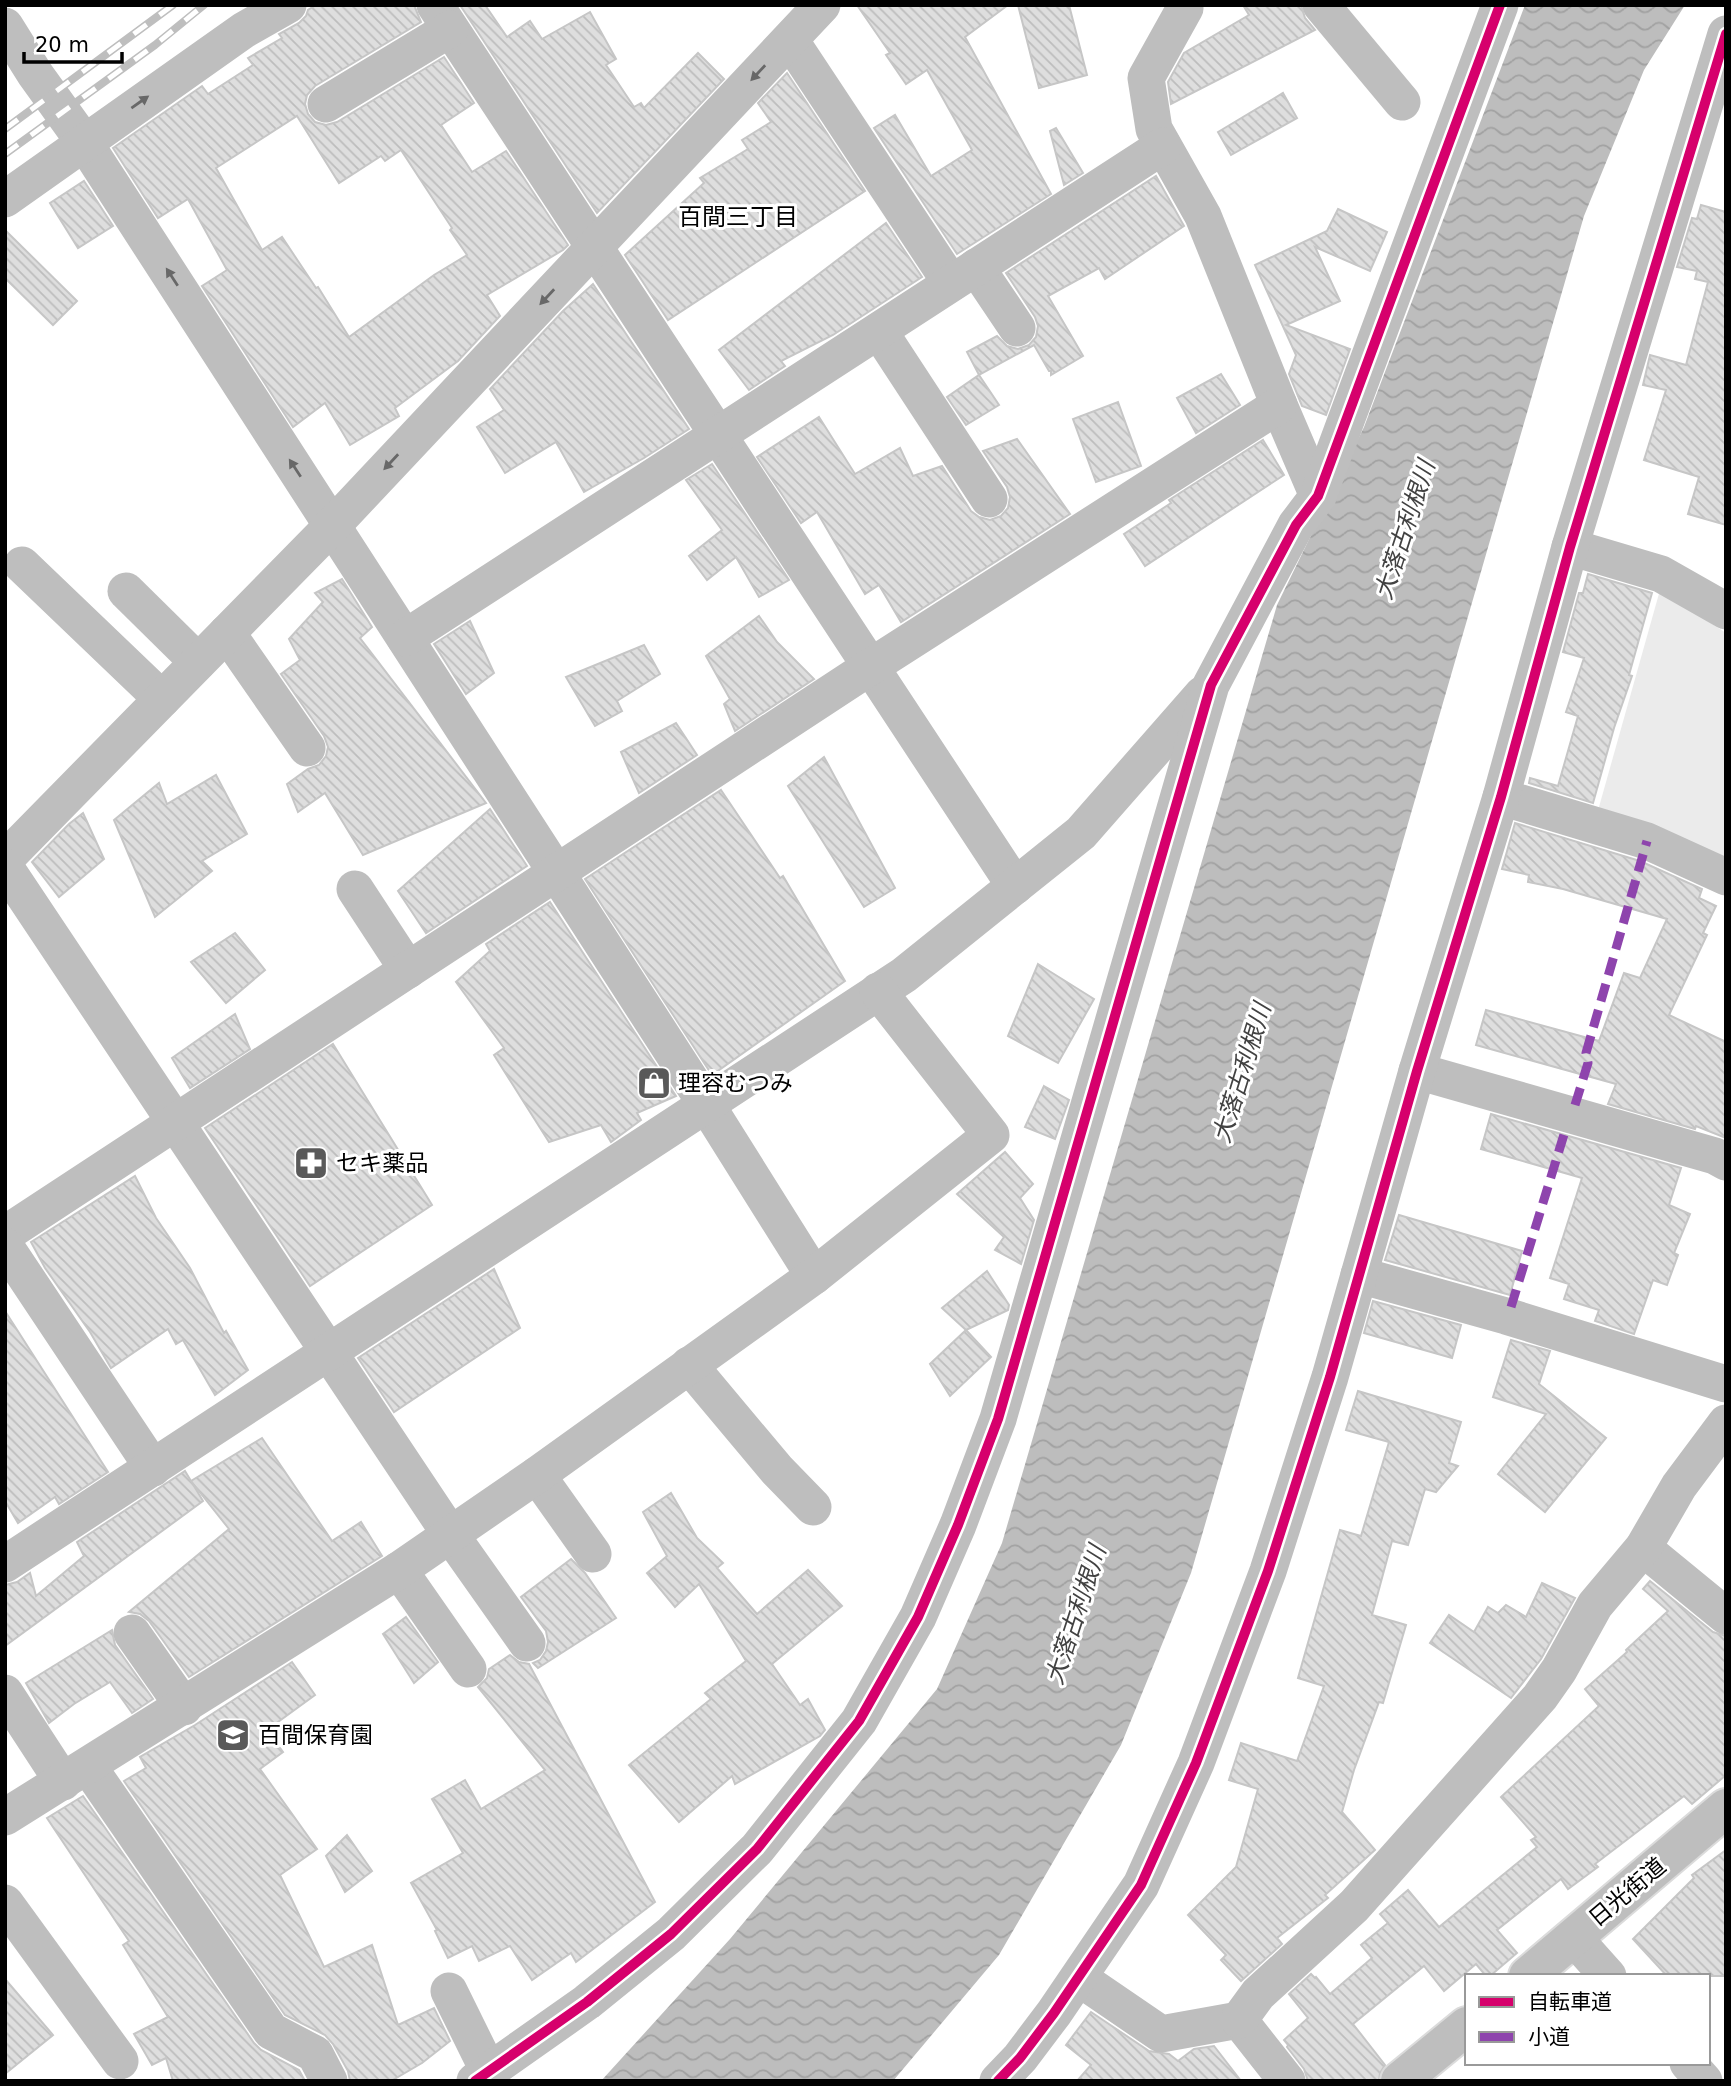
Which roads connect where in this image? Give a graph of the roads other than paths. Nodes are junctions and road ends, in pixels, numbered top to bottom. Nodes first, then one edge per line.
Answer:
1 (288, 5) edge
2 (822, 5) edge
3 (1321, 5) edge
4 (1500, 5) edge
5 (1186, 6) edge
6 (443, 17) edge
7 (5, 26) edge
8 (1726, 34) edge
9 (790, 40) junction
10 (1402, 102) dead end
11 (326, 104) dead end
12 (84, 142) junction
13 (1163, 146) junction
14 (5, 200) edge
15 (594, 247) junction
16 (964, 275) junction
17 (1017, 328) dead end
18 (878, 331) junction
19 (1279, 405) junction
20 (718, 435) junction
21 (1318, 496) junction
22 (989, 499) dead end
23 (332, 526) junction
24 (1570, 547) junction
25 (22, 565) dead end
26 (126, 591) dead end
27 (1724, 601) edge
28 (227, 633) junction
29 (405, 638) junction
30 (198, 662) junction
31 (870, 667) junction
32 (1211, 685) junction
33 (162, 699) junction
34 (307, 748) dead end
35 (1501, 797) junction
36 (5, 859) edge
37 (5, 867) edge
38 (557, 873) junction
39 (1726, 877) edge
40 (1015, 886) junction
41 (355, 890) dead end
42 (408, 970) junction
43 (878, 992) junction
44 (1417, 1071) junction
45 (706, 1104) junction
46 (175, 1122) junction
47 (1726, 1162) edge
48 (5, 1234) edge
49 (5, 1246) edge
50 (1359, 1275) junction
51 (814, 1276) junction
52 (327, 1352) junction
53 (689, 1365) junction
54 (1726, 1384) edge
55 (1726, 1423) edge
56 (153, 1468) junction
57 (537, 1475) junction
58 (813, 1507) dead end
59 (450, 1534) junction
60 (1643, 1548) junction
61 (593, 1554) dead end
62 (5, 1564) edge
63 (399, 1570) junction
64 (1726, 1616) edge
65 (132, 1633) dead end
66 (527, 1643) dead end
67 (468, 1669) dead end
68 (5, 1693) edge
69 (184, 1707) junction
70 (75, 1774) junction
71 (1726, 1808) edge
72 (5, 1817) edge
73 (5, 1903) edge
74 (1574, 1938) junction
75 (1530, 1974) edge
76 (1606, 1974) edge
77 (1079, 1978) junction
78 (449, 1991) dead end
79 (1239, 2020) junction
80 (1465, 2028) edge
81 (120, 2061) dead end
82 (1690, 2065) edge
83 (482, 2076) edge
84 (329, 2081) edge
85 (998, 2081) edge
86 (1287, 2081) edge
87 (1400, 2081) edge
88 (1704, 2081) edge

12 -> 1 street
2 - 9 street
3 - 10 street
4 - 21 street
5 - 13 street
6 - 11 street
6 - 15 street
7 - 12 street
8 - 24 street
9 -> 15 street
9 - 16 street
12 - 14 street
23 -> 12 street
13 - 16 street
13 - 19 street
15 - 20 street
15 -> 23 street
16 - 17 street
16 - 18 street
18 - 20 street
18 - 22 street
19 - 21 street
19 - 31 street
20 - 29 street
20 - 31 street
21 - 32 street
23 - 28 street
23 - 29 street
24 - 27 street
24 - 35 street
25 - 33 street
26 - 30 street
28 - 30 street
28 - 34 street
29 - 38 street
30 - 33 street
31 - 38 street
31 - 40 street
32 - 40 street
32 - 83 street
33 - 36 street
35 - 39 street
35 - 44 street
37 - 46 street
38 - 42 street
38 - 45 street
40 - 43 street
41 - 42 street
42 - 46 street
43 - 45 street
43 - 51 street
44 - 47 street
44 - 50 street
45 - 51 street
45 - 52 street
46 - 48 street
46 - 52 street
49 - 56 street
50 - 54 street
50 - 77 street
51 - 53 street
52 - 56 street
52 - 59 street
53 - 57 street
53 - 58 street
55 - 60 street
56 - 62 street
57 - 59 street
57 - 61 street
59 - 63 street
59 - 66 street
60 - 64 street
60 - 79 street
63 - 67 street
63 - 69 street
65 - 69 street
68 - 70 street
69 - 70 street
70 - 72 street
70 - 84 street
71 - 74 main road, 日光街道
73 - 81 street
74 - 75 main road, 日光街道
74 - 76 street
77 - 79 street
77 - 85 street
78 - 83 street
79 - 86 street
80 - 87 main road
82 - 88 street

